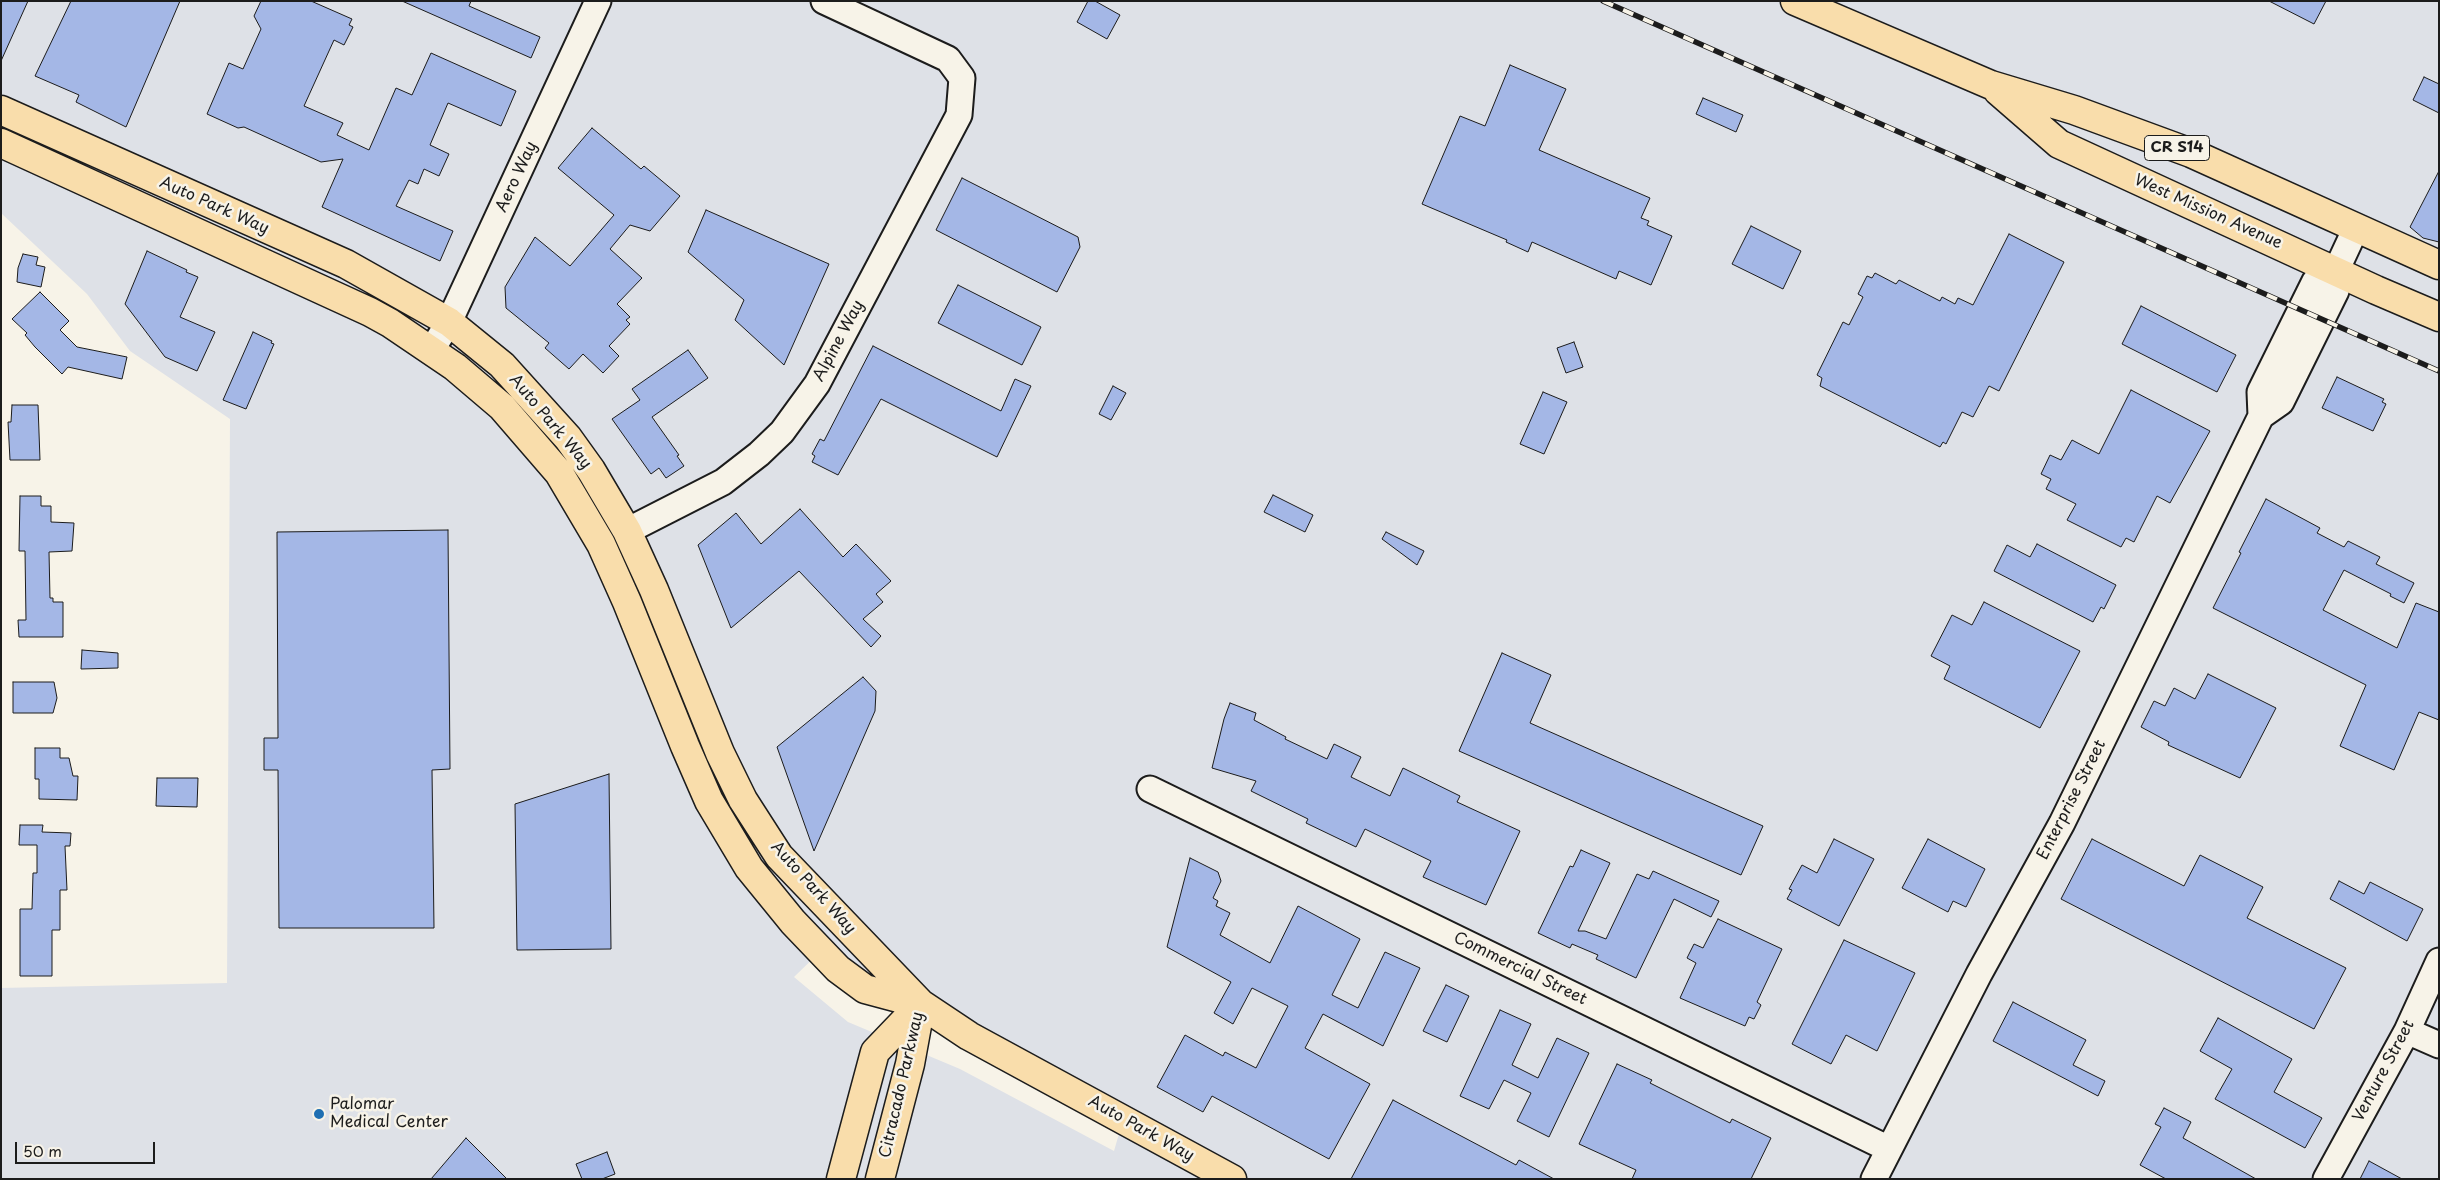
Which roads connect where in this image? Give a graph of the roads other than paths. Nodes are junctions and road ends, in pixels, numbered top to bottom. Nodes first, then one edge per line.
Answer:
1 (598, 1) edge
2 (824, 1) edge
3 (1795, 1) edge
4 (1991, 85) junction
5 (1, 110) edge
6 (1, 143) edge
7 (2356, 228) junction
8 (2439, 265) edge
9 (2336, 271) junction
10 (2439, 317) edge
11 (449, 322) junction
12 (431, 351) junction
13 (627, 531) junction
14 (1150, 789) dead end
15 (2439, 961) edge
16 (921, 1004) junction
17 (2406, 1031) junction
18 (2439, 1045) edge
19 (1889, 1149) junction
20 (841, 1179) edge
21 (880, 1179) edge
22 (1232, 1179) edge
23 (1874, 1179) edge
24 (2326, 1179) edge

1 - 11 street, Aero Way
2 - 13 street, Alpine Way
3 - 4 main road, West Mission Avenue / CR S14
4 - 7 main road, West Mission Avenue / CR S14
4 - 9 main road, West Mission Avenue / CR S14
5 - 11 main road, Auto Park Way
6 - 12 main road, Auto Park Way
7 - 8 main road, West Mission Avenue / CR S14
7 - 9 street, Enterprise Street
9 - 10 main road, West Mission Avenue / CR S14
9 - 19 street, Enterprise Street
11 - 12 street, Aero Way
11 - 13 main road, Auto Park Way
12 - 16 main road, Auto Park Way
13 - 16 main road, Auto Park Way
14 - 19 street, Commercial Street
15 - 17 street, Venture Street
16 - 20 main road, Citracado Parkway
16 - 21 main road, Citracado Parkway
16 - 22 main road, Auto Park Way
17 - 18 street
17 - 24 street, Venture Street
19 - 23 street, Enterprise Street

